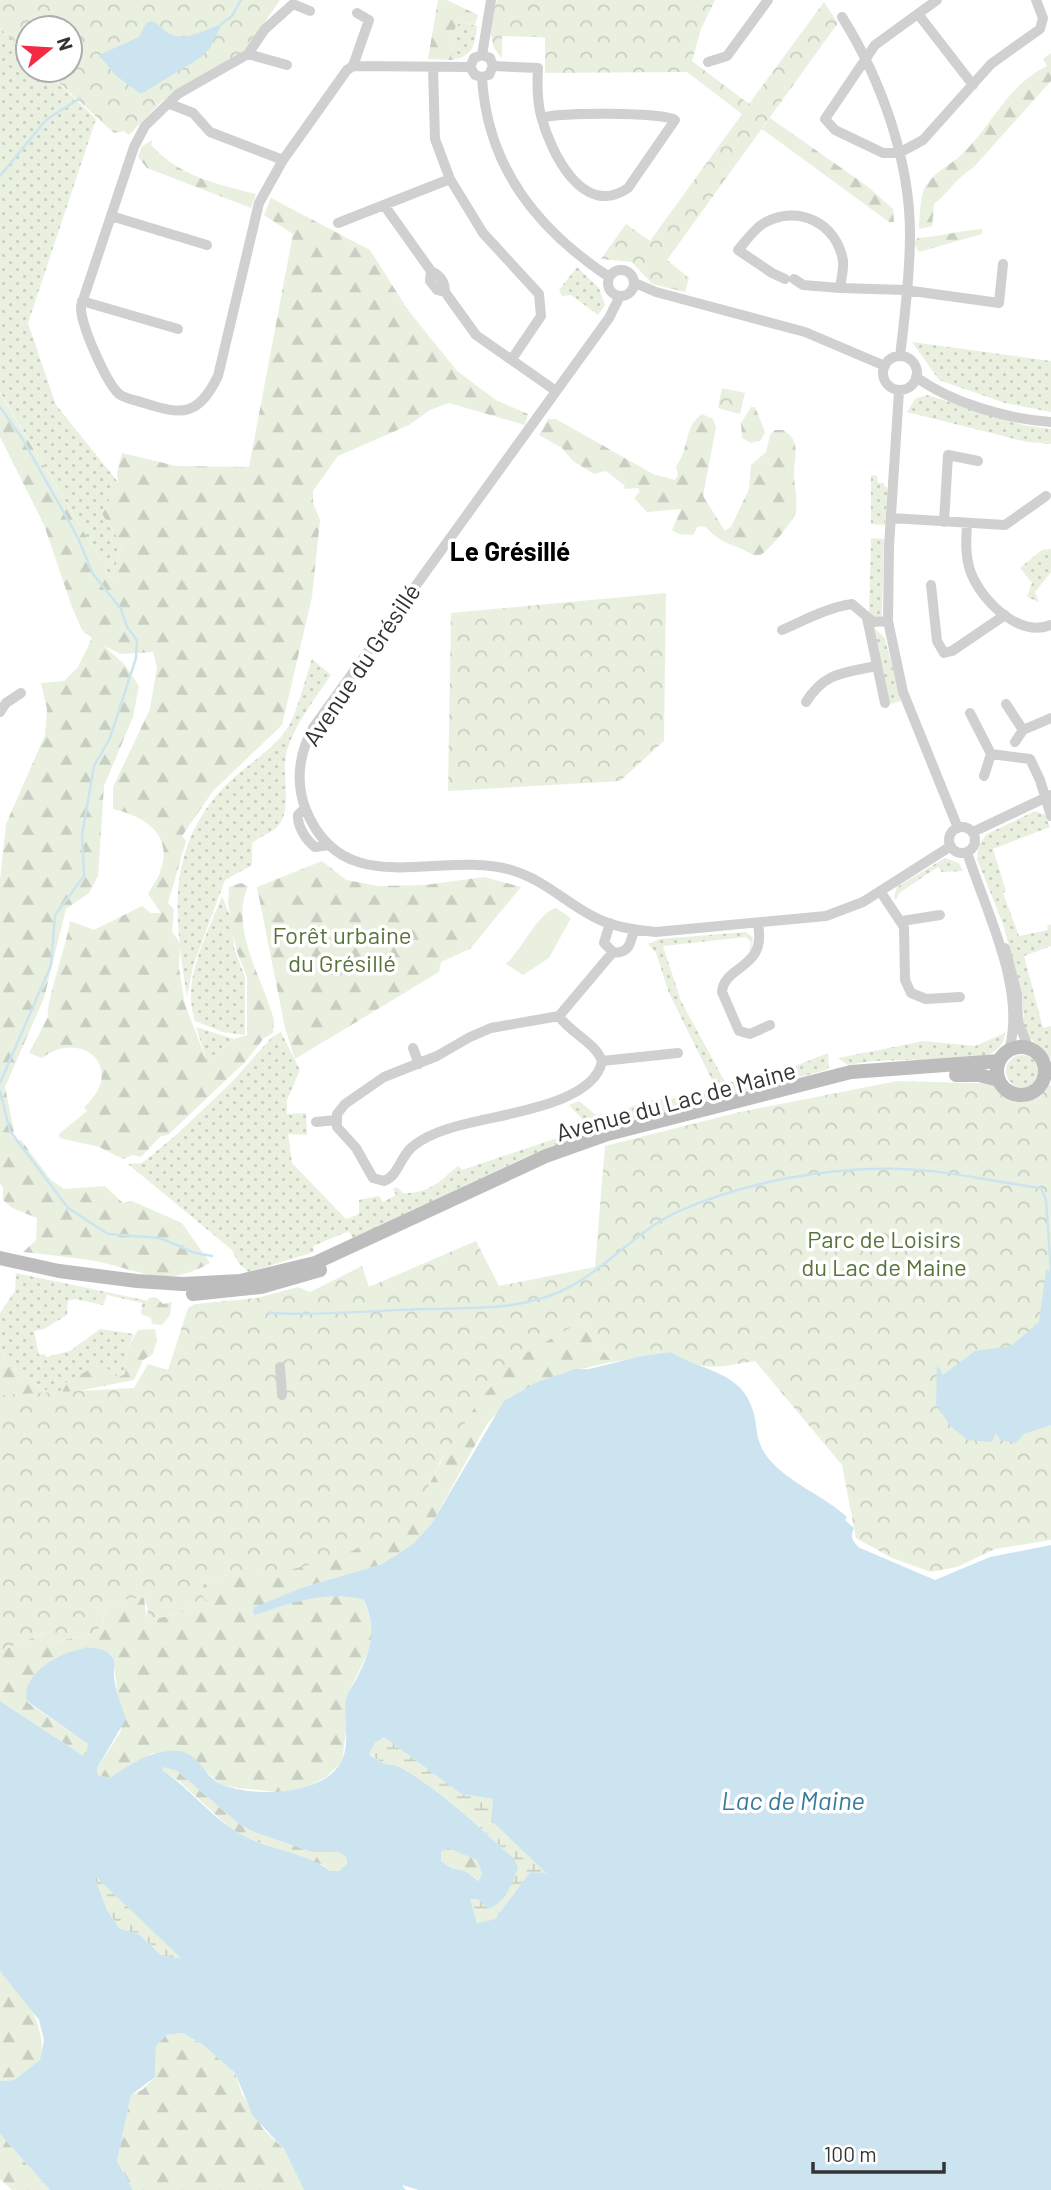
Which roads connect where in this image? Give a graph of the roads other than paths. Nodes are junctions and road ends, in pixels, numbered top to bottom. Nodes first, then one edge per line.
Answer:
1 (491, 0) edge
2 (768, 0) edge
3 (937, 0) edge
4 (1036, 0) edge
5 (310, 10) dead end
6 (357, 13) dead end
7 (918, 14) junction
8 (842, 17) dead end
9 (248, 54) junction
10 (482, 55) junction
11 (865, 61) junction
12 (708, 62) dead end
13 (287, 65) dead end
14 (353, 66) junction
15 (493, 66) junction
16 (433, 67) junction
17 (470, 67) junction
18 (482, 78) junction
19 (973, 85) junction
20 (170, 104) junction
21 (542, 118) junction
22 (899, 153) junction
23 (283, 160) junction
24 (450, 179) junction
25 (384, 205) junction
26 (111, 216) junction
27 (338, 223) dead end
28 (207, 245) dead end
29 (1003, 264) dead end
30 (609, 277) junction
31 (635, 283) junction
32 (840, 288) junction
33 (905, 290) junction
34 (620, 296) junction
35 (82, 301) junction
36 (178, 329) dead end
37 (901, 356) junction
38 (512, 359) junction
39 (885, 366) junction
40 (916, 377) junction
41 (556, 391) junction
42 (899, 391) junction
43 (1051, 422) edge
44 (978, 461) dead end
45 (1046, 496) dead end
46 (891, 518) junction
47 (944, 522) junction
48 (967, 524) junction
49 (931, 585) dead end
50 (1006, 615) junction
51 (867, 617) junction
52 (888, 621) junction
53 (1051, 625) edge
54 (782, 630) dead end
55 (876, 666) junction
56 (21, 693) dead end
57 (806, 702) dead end
58 (885, 703) dead end
59 (1006, 704) dead end
60 (0, 712) edge
61 (970, 713) dead end
62 (1051, 718) edge
63 (1023, 730) junction
64 (1016, 742) dead end
65 (991, 754) junction
66 (984, 776) dead end
67 (1048, 796) edge
68 (1051, 816) edge
69 (958, 828) junction
70 (973, 832) junction
71 (951, 846) junction
72 (967, 852) junction
73 (880, 891) junction
74 (940, 915) dead end
75 (902, 922) junction
76 (610, 923) junction
77 (758, 925) junction
78 (634, 929) junction
79 (997, 933) junction
80 (613, 952) junction
81 (960, 997) dead end
82 (559, 1016) junction
83 (770, 1025) dead end
84 (413, 1048) dead end
85 (1029, 1049) junction
86 (678, 1053) dead end
87 (1004, 1056) junction
88 (602, 1061) junction
89 (1047, 1062) edge
90 (419, 1064) junction
91 (999, 1080) junction
92 (1046, 1082) edge
93 (336, 1120) junction
94 (316, 1122) dead end
95 (0, 1258) edge
96 (183, 1289) junction
97 (281, 1367) dead end
98 (282, 1395) dead end

1 - 10 street
2 - 12 street
3 - 7 street
4 - 19 street
5 - 9 street
6 - 14 street
7 - 11 street
7 - 19 street
8 - 11 street
9 - 13 street
9 - 20 street
10 - 15 street
10 - 17 street
11 - 22 street
11 - 22 street
14 - 16 street
14 - 23 street
15 - 18 street
15 - 21 street
16 - 17 street
16 - 24 street
17 - 18 street
18 - 30 street
19 - 22 street
20 - 23 street
20 - 26 street
21 - 21 street
22 - 33 street
23 - 35 street
24 - 25 street
24 - 38 street
25 - 27 street
25 - 38 street
26 - 28 street
26 - 35 street
29 - 33 street
30 - 31 street
30 - 34 street
31 - 34 street
31 - 39 street
32 - 32 street
32 - 33 street
33 - 37 street
34 - 41 street, Avenue du Grésillé
35 - 36 street
37 - 39 street
37 - 40 street
38 - 41 street
39 - 42 street
40 - 42 street
40 - 43 street
41 - 76 street, Avenue du Grésillé
42 - 46 street
44 - 47 street
45 - 48 street
46 - 47 street
46 - 52 street
47 - 48 street
48 - 50 street
49 - 50 street
50 - 53 street
51 - 52 street
51 - 54 street
51 - 55 street
52 - 69 street
55 - 57 street
55 - 58 street
56 - 60 street
59 - 63 street
61 - 65 street
62 - 63 street
63 - 64 street
65 - 66 street
65 - 67 street
67 - 68 street
67 - 70 street
69 - 70 street
69 - 71 street
70 - 72 street
71 - 72 street
71 - 73 street, Avenue du Grésillé
72 - 79 street
73 - 75 street
73 - 77 street, Avenue du Grésillé
74 - 75 street
75 - 81 street
76 - 78 street, Avenue du Grésillé
76 - 80 street
77 - 78 street, Avenue du Grésillé
77 - 83 street
78 - 80 street
79 - 85 street
79 - 87 street
80 - 82 street
82 - 88 street
82 - 90 street
84 - 90 street
85 - 87 street
85 - 89 street
86 - 88 street
87 - 91 street
87 - 96 street, Avenue du Lac de Maine
88 - 93 street
89 - 92 street
90 - 93 street
91 - 92 street
91 - 96 street, Avenue du Lac de Maine
93 - 94 street
95 - 96 street
97 - 98 street

